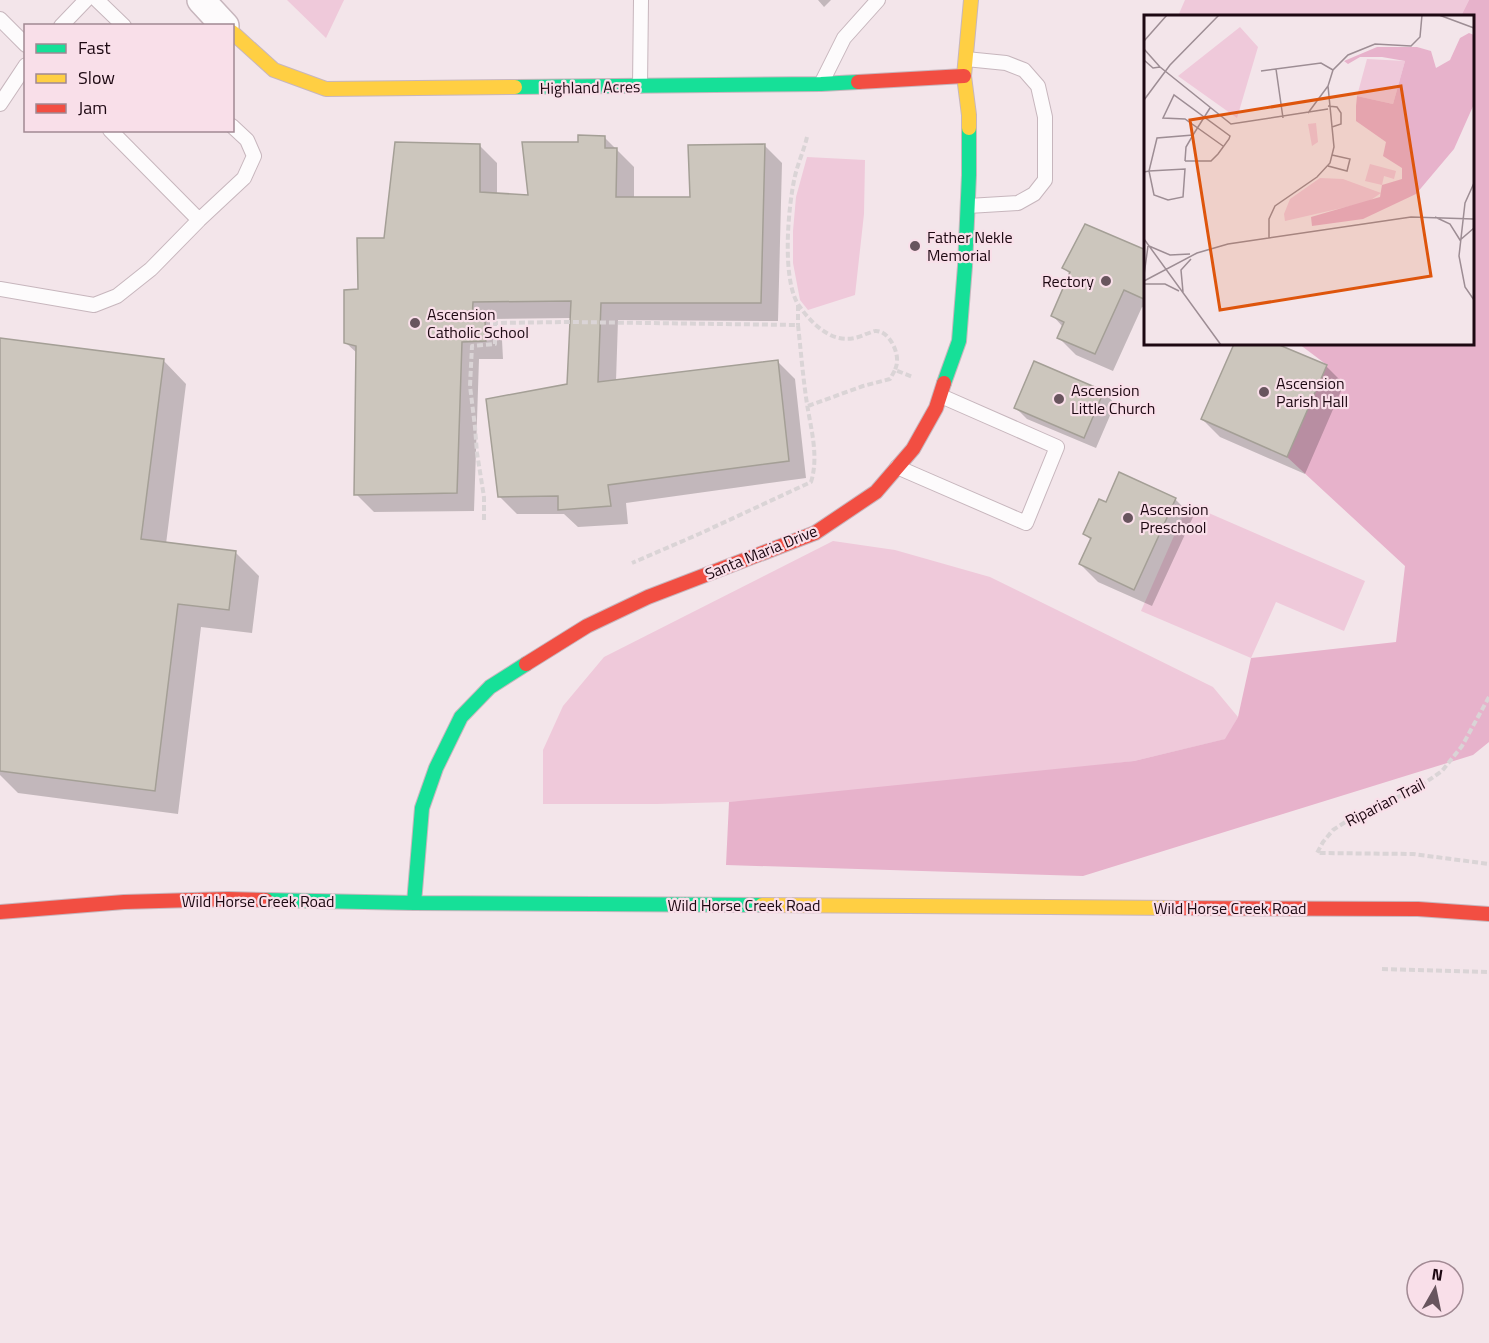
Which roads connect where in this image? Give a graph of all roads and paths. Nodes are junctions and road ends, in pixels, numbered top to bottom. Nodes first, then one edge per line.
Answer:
1 (86, 0) edge
2 (96, 0) edge
3 (201, 0) edge
4 (641, 0) edge
5 (878, 0) edge
6 (971, 0) edge
7 (0, 20) edge
8 (63, 24) edge
9 (122, 24) edge
10 (223, 24) edge
11 (234, 34) edge
12 (24, 43) edge
13 (966, 59) junction
14 (24, 68) edge
15 (964, 76) junction
16 (821, 84) junction
17 (640, 86) junction
18 (0, 104) edge
19 (234, 128) edge
20 (112, 132) edge
21 (807, 137) dead end
22 (968, 206) junction
23 (199, 220) junction
24 (0, 289) edge
25 (798, 305) junction
26 (798, 326) junction
27 (895, 370) junction
28 (915, 378) dead end
29 (940, 396) junction
30 (807, 406) junction
31 (897, 467) junction
32 (483, 520) dead end
33 (632, 563) dead end
34 (1489, 697) edge
35 (1489, 864) edge
36 (414, 903) junction
37 (0, 912) edge
38 (1489, 914) edge
39 (1382, 969) dead end
40 (1489, 972) edge

1 - 8 lane
2 - 9 lane
3 - 10 street
4 - 17 lane
5 - 16 lane
6 - 13 street, Santa Maria Drive
7 - 12 lane
11 - 17 street, Highland Acres
13 - 15 street, Santa Maria Drive
13 - 22 lane
14 - 18 lane
15 - 16 street, Highland Acres
15 - 22 street, Santa Maria Drive
16 - 17 street, Highland Acres
19 - 23 lane
20 - 23 lane
21 - 25 path
22 - 29 street, Santa Maria Drive
23 - 24 lane
25 - 26 path
25 - 27 path
26 - 30 path
26 - 32 path
27 - 28 path
27 - 30 path
29 - 31 street, Santa Maria Drive
29 - 31 lane
30 - 33 path
31 - 36 street, Santa Maria Drive
34 - 35 path, Riparian Trail
36 - 37 street, Wild Horse Creek Road
36 - 38 street, Wild Horse Creek Road
39 - 40 path

